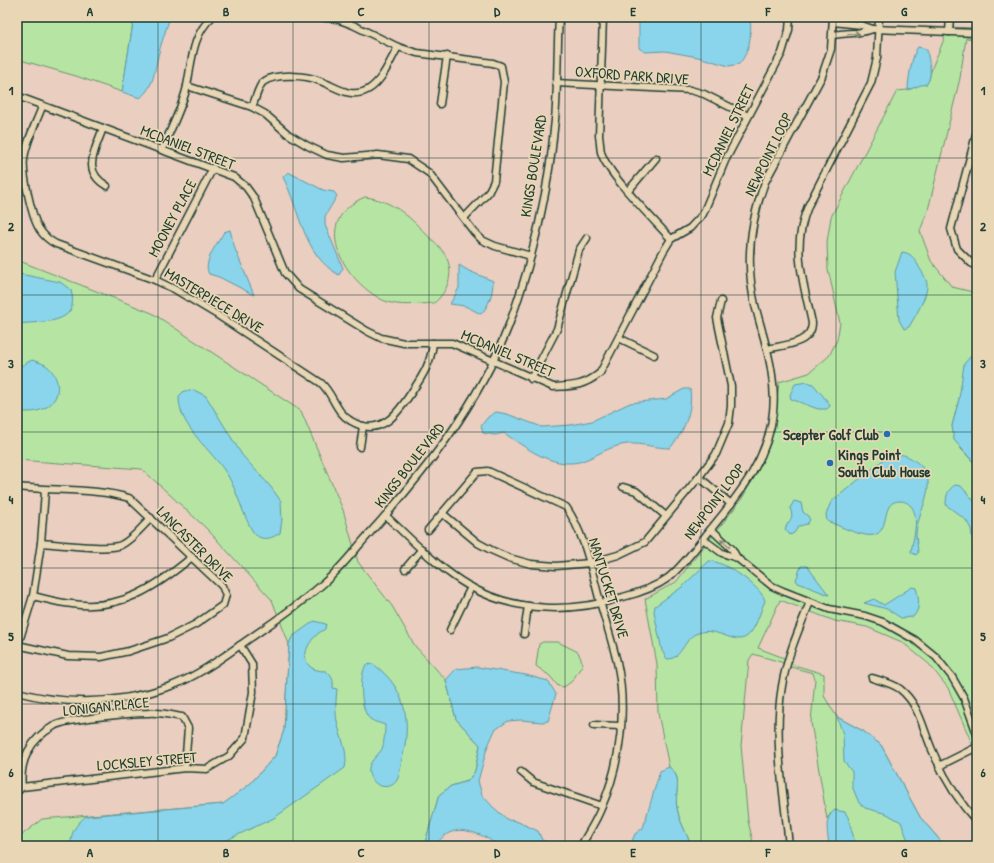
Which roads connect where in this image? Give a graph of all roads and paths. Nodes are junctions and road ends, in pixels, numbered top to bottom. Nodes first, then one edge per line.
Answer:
1 (212, 17) edge
2 (320, 17) edge
3 (559, 17) edge
4 (603, 17) edge
5 (790, 17) edge
6 (879, 17) edge
7 (950, 17) edge
8 (833, 19) edge
9 (876, 29) junction
10 (949, 32) junction
11 (977, 33) edge
12 (833, 35) junction
13 (398, 47) junction
14 (447, 56) junction
15 (556, 83) junction
16 (187, 86) junction
17 (601, 86) junction
18 (17, 96) edge
19 (440, 104) dead end
20 (42, 107) junction
21 (252, 107) junction
22 (748, 116) junction
23 (103, 128) junction
24 (977, 131) edge
25 (162, 150) junction
26 (656, 158) dead end
27 (213, 168) junction
28 (108, 186) dead end
29 (628, 191) junction
30 (464, 218) junction
31 (587, 238) dead end
32 (671, 239) junction
33 (531, 256) junction
34 (977, 266) edge
35 (155, 280) junction
36 (721, 301) dead end
37 (619, 338) junction
38 (433, 343) junction
39 (767, 349) junction
40 (654, 355) dead end
41 (492, 360) junction
42 (531, 379) junction
43 (363, 426) junction
44 (360, 447) dead end
45 (699, 477) junction
46 (17, 487) edge
47 (623, 487) dead end
48 (45, 491) junction
49 (731, 504) junction
50 (442, 513) junction
51 (386, 516) junction
52 (666, 516) junction
53 (151, 518) junction
54 (711, 529) junction
55 (428, 530) dead end
56 (703, 539) junction
57 (41, 543) junction
58 (422, 549) junction
59 (192, 557) junction
60 (737, 558) junction
61 (590, 563) junction
62 (405, 568) dead end
63 (470, 587) junction
64 (33, 596) junction
65 (810, 602) junction
66 (601, 604) junction
67 (528, 606) junction
68 (450, 630) dead end
69 (524, 634) dead end
70 (240, 645) junction
71 (17, 646) edge
72 (872, 678) dead end
73 (17, 692) edge
74 (594, 725) dead end
75 (620, 726) junction
76 (977, 734) edge
77 (977, 747) edge
78 (939, 766) junction
79 (186, 768) junction
80 (521, 772) dead end
81 (19, 789) edge
82 (602, 806) junction
83 (977, 822) edge
84 (581, 846) edge
85 (789, 846) edge

1 - 16 street
2 - 13 street
3 - 15 street, KINGS BOULEVARD
4 - 17 street
5 - 22 street, MCDANIEL STREET
6 - 9 street
7 - 10 street
8 - 9 street
8 - 12 street, NEWPOINT LOOP
9 - 10 street
12 -> 9 street
9 - 39 street
10 - 11 street
12 - 39 street, NEWPOINT LOOP
13 - 14 street
13 - 21 street
14 - 19 street
14 - 30 street
15 - 17 street, OXFORD PARK DRIVE
15 - 33 street, KINGS BOULEVARD
16 - 21 street
16 - 25 street
17 - 22 street, OXFORD PARK DRIVE
17 - 29 street
18 - 20 street, MCDANIEL STREET
20 - 23 street, MCDANIEL STREET
20 - 35 street, MASTERPIECE DRIVE
21 - 30 street
22 - 32 street, MCDANIEL STREET
23 - 25 street, MCDANIEL STREET
23 - 28 street
24 - 34 street
25 - 27 street, MCDANIEL STREET
26 - 29 street
27 - 35 street, MOONEY PLACE
27 - 38 street, MCDANIEL STREET
29 - 32 street
30 - 33 street
31 - 42 street
32 - 37 street, MCDANIEL STREET
33 - 41 street, KINGS BOULEVARD
35 - 43 street, MASTERPIECE DRIVE
36 - 45 street
37 - 40 street
37 - 42 street, MCDANIEL STREET
38 - 41 street, MCDANIEL STREET
38 - 43 street
39 - 49 street, NEWPOINT LOOP
41 - 42 street, MCDANIEL STREET
41 - 51 street, KINGS BOULEVARD
43 - 44 street
45 - 49 street
45 - 52 street
46 - 48 street, LANCASTER DRIVE
47 - 52 street
48 - 53 street, LANCASTER DRIVE
48 - 57 street
49 - 54 street, NEWPOINT LOOP
50 - 55 street, NANTUCKET DRIVE
50 - 61 street
50 - 61 street, NANTUCKET DRIVE
51 - 58 street, NEWPOINT LOOP
51 - 70 street, KINGS BOULEVARD
52 - 61 street
53 - 57 street
53 - 59 street, LANCASTER DRIVE
54 - 56 street, NEWPOINT LOOP
60 -> 54 street
56 - 60 street
56 - 66 street, NEWPOINT LOOP
57 - 64 street
58 - 62 street
58 - 63 street, NEWPOINT LOOP
59 - 64 street
59 - 71 street, LANCASTER DRIVE
60 - 65 street
61 - 66 street, NANTUCKET DRIVE
63 - 67 street, NEWPOINT LOOP
63 - 68 street
64 - 71 street
65 - 76 street
65 - 85 street
66 - 67 street, NEWPOINT LOOP
66 - 75 street, NANTUCKET DRIVE
67 - 69 street
70 - 73 street, KINGS BOULEVARD
70 - 79 street, LOCKSLEY STREET
72 - 78 street
74 - 75 street
75 - 82 street, NANTUCKET DRIVE
77 - 78 street
78 - 83 street
79 - 81 street, LOCKSLEY STREET
79 - 81 street, LONIGAN PLACE
80 - 82 street
82 - 84 street, NANTUCKET DRIVE

